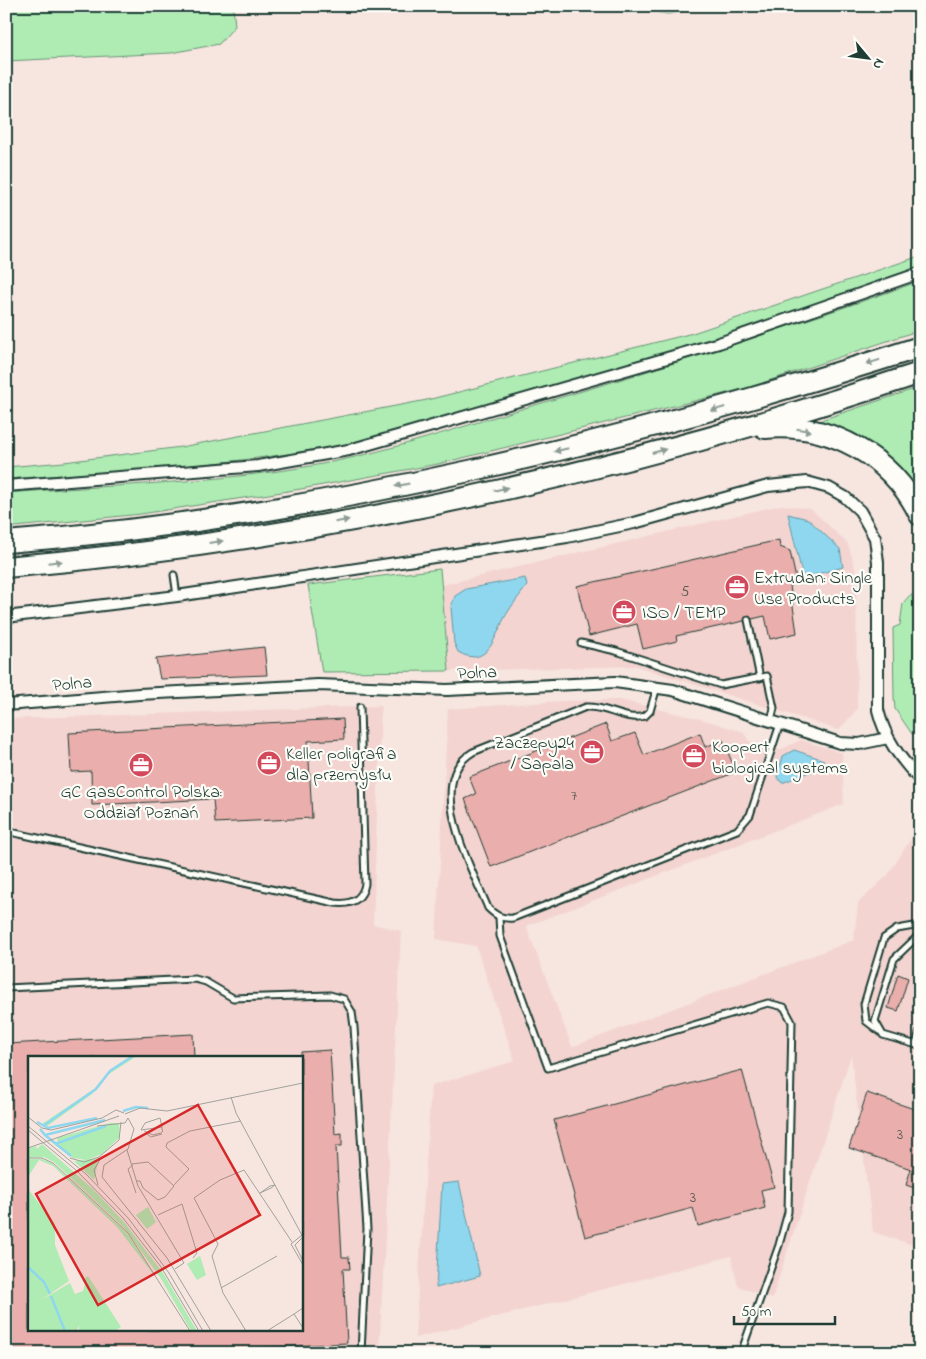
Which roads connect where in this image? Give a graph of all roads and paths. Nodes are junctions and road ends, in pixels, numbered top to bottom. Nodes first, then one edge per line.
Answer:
1 (920, 273) edge
2 (920, 347) edge
3 (920, 373) edge
4 (720, 435) junction
5 (6, 486) edge
6 (920, 515) edge
7 (6, 542) edge
8 (6, 567) edge
9 (174, 576) dead end
10 (177, 596) junction
11 (6, 618) edge
12 (748, 620) dead end
13 (581, 643) dead end
14 (760, 678) junction
15 (657, 686) junction
16 (6, 705) edge
17 (360, 707) dead end
18 (775, 722) junction
19 (888, 738) junction
20 (920, 780) edge
21 (6, 831) edge
22 (500, 917) junction
23 (920, 925) edge
24 (920, 934) edge
25 (6, 988) edge
26 (920, 1030) edge
27 (879, 1031) junction
28 (918, 1046) edge
29 (361, 1353) edge
30 (741, 1353) edge

1 - 5 street
2 -> 7 highway
3 - 4 highway
4 -> 6 highway
8 -> 4 highway
9 - 10 lane
10 - 11 street
10 - 19 street
12 - 14 lane
13 - 14 lane
14 - 18 lane
15 - 16 street, Polna
15 - 18 street, Polna
15 - 22 lane
17 - 21 lane
18 - 19 street, Polna
18 - 22 lane
19 - 20 street
22 - 30 lane
23 - 27 lane
24 - 27 lane
25 - 29 lane
26 - 28 lane
27 - 28 lane

